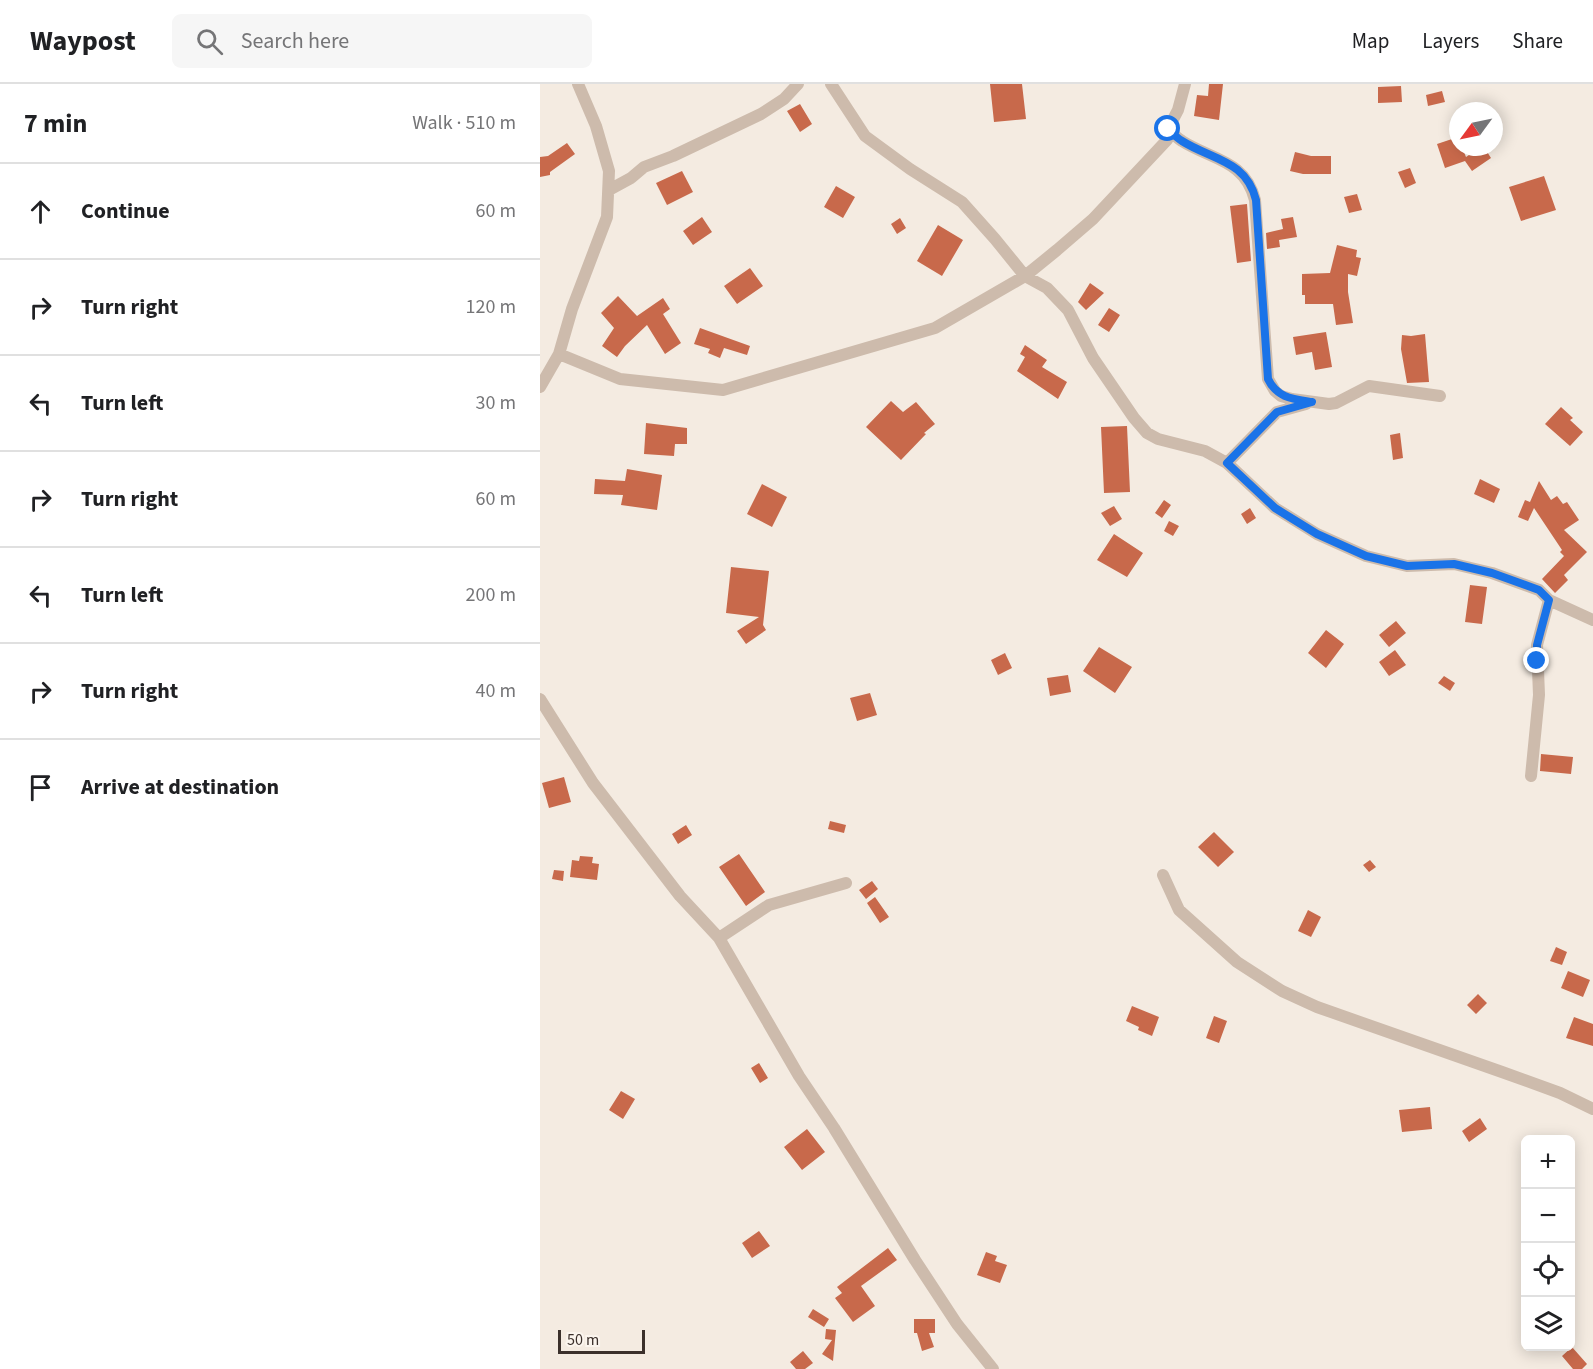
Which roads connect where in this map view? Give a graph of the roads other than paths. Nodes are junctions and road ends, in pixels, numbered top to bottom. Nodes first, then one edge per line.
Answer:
1 (578, 84) edge
2 (798, 84) edge
3 (831, 84) edge
4 (1185, 84) edge
5 (1168, 129) junction
6 (609, 190) junction
7 (1025, 276) junction
8 (559, 354) junction
9 (540, 387) edge
10 (1440, 396) dead end
11 (1312, 402) junction
12 (1227, 463) junction
13 (1549, 600) junction
14 (1593, 620) edge
15 (540, 699) edge
16 (1531, 776) dead end
17 (1163, 875) dead end
18 (846, 883) dead end
19 (719, 938) junction
20 (1593, 1109) edge
21 (993, 1369) edge

1 - 6 street
2 - 6 street
3 - 7 street
4 - 5 street
5 - 7 street
5 - 11 street
6 - 8 street
7 - 8 street
7 - 12 street
8 - 9 street
10 - 11 street
11 - 12 street
12 - 13 street
13 - 14 street
13 - 16 street
15 - 19 street
17 - 20 street
18 - 19 street
19 - 21 street

